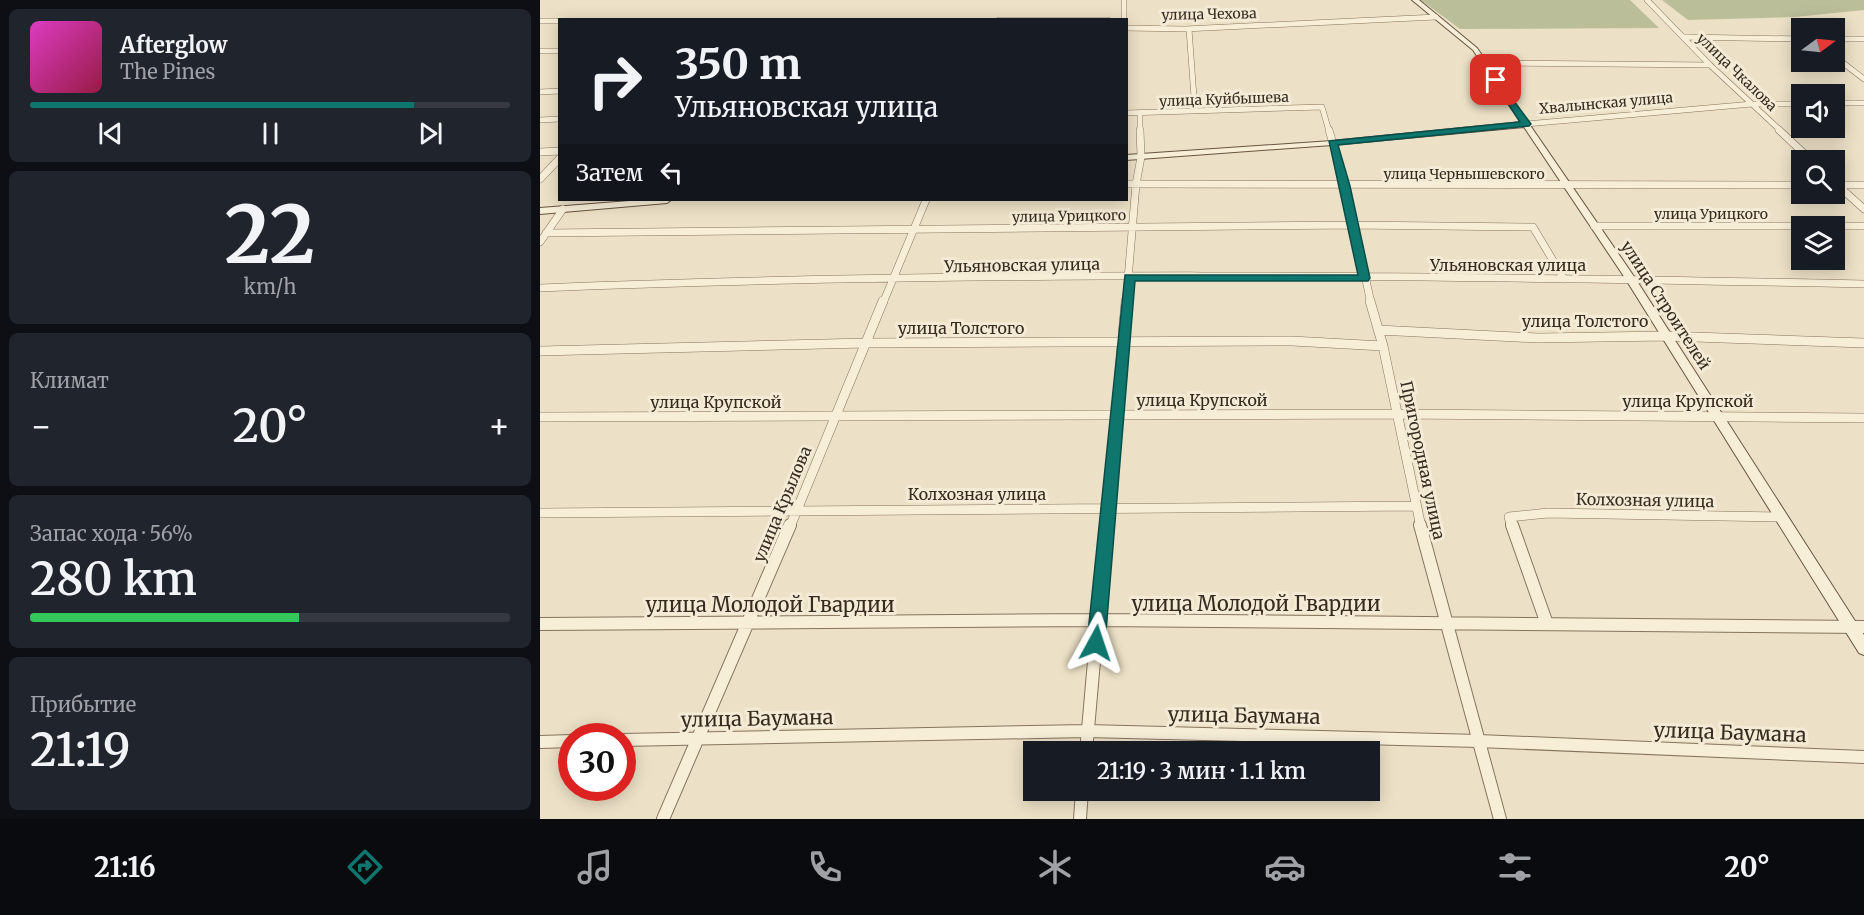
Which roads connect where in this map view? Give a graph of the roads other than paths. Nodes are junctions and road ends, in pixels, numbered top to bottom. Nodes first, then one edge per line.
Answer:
1 (1124, 0) edge
2 (1415, 0) edge
3 (1647, 0) edge
4 (1436, 17) junction
5 (1124, 18) edge
6 (540, 21) edge
7 (558, 21) edge
8 (1128, 28) edge
9 (1189, 29) junction
10 (1684, 37) junction
11 (1791, 39) edge
12 (1845, 39) edge
13 (1864, 39) edge
14 (540, 51) edge
15 (558, 51) edge
16 (1485, 63) junction
17 (1845, 64) edge
18 (1710, 65) junction
19 (1864, 79) edge
20 (558, 91) edge
21 (540, 92) edge
22 (1864, 103) edge
23 (1752, 104) junction
24 (1791, 104) edge
25 (1845, 104) edge
26 (1322, 107) joint
27 (1195, 111) junction
28 (1128, 113) edge
29 (1140, 115) junction
30 (558, 119) edge
31 (540, 120) edge
32 (1526, 124) junction
33 (1332, 143) junction
34 (1800, 150) edge
35 (558, 151) edge
36 (540, 152) edge
37 (1141, 157) junction
38 (1128, 158) edge
39 (558, 160) edge
40 (540, 179) edge
41 (1132, 184) edge
42 (1845, 184) edge
43 (1791, 185) edge
44 (1864, 185) edge
45 (1345, 186) junction
46 (1569, 186) junction
47 (1845, 192) edge
48 (655, 201) edge
49 (926, 201) edge
50 (563, 209) junction
51 (1864, 209) edge
52 (540, 211) edge
53 (1353, 225) junction
54 (1594, 226) junction
55 (1864, 226) edge
56 (1132, 227) junction
57 (915, 230) junction
58 (546, 233) junction
59 (540, 242) edge
60 (1130, 277) junction
61 (1364, 278) junction
62 (1630, 278) junction
63 (1564, 279) junction
64 (893, 280) junction
65 (1864, 284) edge
66 (540, 288) edge
67 (1378, 330) junction
68 (1666, 336) junction
69 (1123, 342) junction
70 (866, 343) junction
71 (1864, 343) edge
72 (1383, 346) junction
73 (540, 351) edge
74 (1397, 414) junction
75 (1116, 416) junction
76 (540, 417) edge
77 (834, 417) junction
78 (1719, 417) junction
79 (1864, 418) edge
80 (1415, 506) junction
81 (1107, 509) junction
82 (797, 510) junction
83 (540, 513) edge
84 (1781, 517) junction
85 (1098, 620) junction
86 (748, 621) junction
87 (1448, 622) junction
88 (540, 624) edge
89 (1548, 624) junction
90 (1850, 627) junction
91 (1864, 627) edge
92 (1864, 648) edge
93 (1087, 731) junction
94 (696, 739) junction
95 (636, 740) edge
96 (558, 741) edge
97 (1087, 741) edge
98 (1479, 741) junction
99 (540, 742) edge
100 (1864, 757) edge
101 (1081, 801) edge
102 (663, 819) edge
103 (1080, 819) edge
104 (1500, 819) edge

1 - 5 street
2 - 4 street, улица Строителей
3 - 10 street, улица Чкалова
4 - 9 street, улица Чехова
4 - 16 street, улица Строителей
6 - 7 street
8 - 9 street, улица Чехова
9 - 27 street
10 - 11 street
10 - 18 street, улица Чкалова
12 - 13 street
14 - 15 street
16 - 18 street
16 - 32 street, улица Строителей
17 - 19 street
18 - 23 street, улица Чкалова
20 - 21 street
22 - 25 street
23 - 24 street, Хвалынская улица
23 - 32 street, Хвалынская улица
23 - 34 street, улица Чкалова
26 - 27 street, улица Куйбышева
26 - 33 street, Пригородная улица
27 - 29 street, улица Куйбышева
28 - 29 street, улица Куйбышева
29 - 37 street
30 - 31 street
32 - 33 street, Хвалынская улица
32 - 46 street, улица Строителей
33 - 37 street, Хвалынская улица
33 - 45 street, Пригородная улица
35 - 36 street
37 - 38 street, Хвалынская улица
37 - 41 street
39 - 40 street
41 - 45 street, улица Чернышевского
41 - 56 street
42 - 44 street
43 - 46 street, улица Чернышевского
45 - 46 street, улица Чернышевского
45 - 53 street, Пригородная улица
46 - 54 street, улица Строителей
47 - 51 street
48 - 50 street
49 - 57 street, улица Крылова
50 - 52 street
50 - 58 street
53 - 56 street, улица Урицкого
53 - 61 street, Пригородная улица
53 - 63 street, улица Урицкого
54 - 55 street, улица Урицкого
54 - 62 street, улица Строителей
56 - 57 street, улица Урицкого
56 - 60 street
57 - 58 street, улица Урицкого
57 - 64 street, улица Крылова
58 - 59 street
60 - 61 street, Ульяновская улица
60 - 64 street, Ульяновская улица
60 - 69 street
61 - 63 street, Ульяновская улица
61 - 67 street, Пригородная улица
62 - 63 street, Ульяновская улица
62 - 65 street, Ульяновская улица
62 - 68 street, улица Строителей
64 - 66 street, Ульяновская улица
64 - 70 street, улица Крылова
67 - 68 street, улица Толстого
67 - 72 street, Пригородная улица
68 - 71 street, улица Толстого
68 - 78 street, улица Строителей
69 - 70 street, улица Толстого
69 - 72 street, улица Толстого
69 - 75 street
70 - 73 street, улица Толстого
70 - 77 street, улица Крылова
72 - 74 street, Пригородная улица
74 - 75 street, улица Крупской
74 - 78 street, улица Крупской
74 - 80 street, Пригородная улица
75 - 77 street, улица Крупской
75 - 81 street
76 - 77 street, улица Крупской
77 - 82 street, улица Крылова
78 - 79 street, улица Крупской
78 - 84 street, улица Строителей
80 - 81 street, Колхозная улица
80 - 87 street, Пригородная улица
81 - 82 street, Колхозная улица
81 - 85 street
82 - 83 street, Колхозная улица
82 - 86 street, улица Крылова
84 - 89 street, Колхозная улица
84 - 90 street, улица Строителей
85 - 86 street, улица Молодой Гвардии
85 - 87 street, улица Молодой Гвардии
85 - 93 street
86 - 88 street, улица Молодой Гвардии
86 - 94 street, улица Крылова
87 - 89 street, улица Молодой Гвардии
87 - 98 street, Пригородная улица
89 - 90 street, улица Молодой Гвардии
90 - 91 street, улица Молодой Гвардии
90 - 92 street, улица Строителей
93 - 94 street, улица Баумана
93 - 97 street
93 - 98 street, улица Баумана
94 - 95 street, улица Баумана
94 - 102 street, улица Крылова
96 - 99 street
98 - 100 street, улица Баумана
98 - 104 street, Пригородная улица
101 - 103 street

